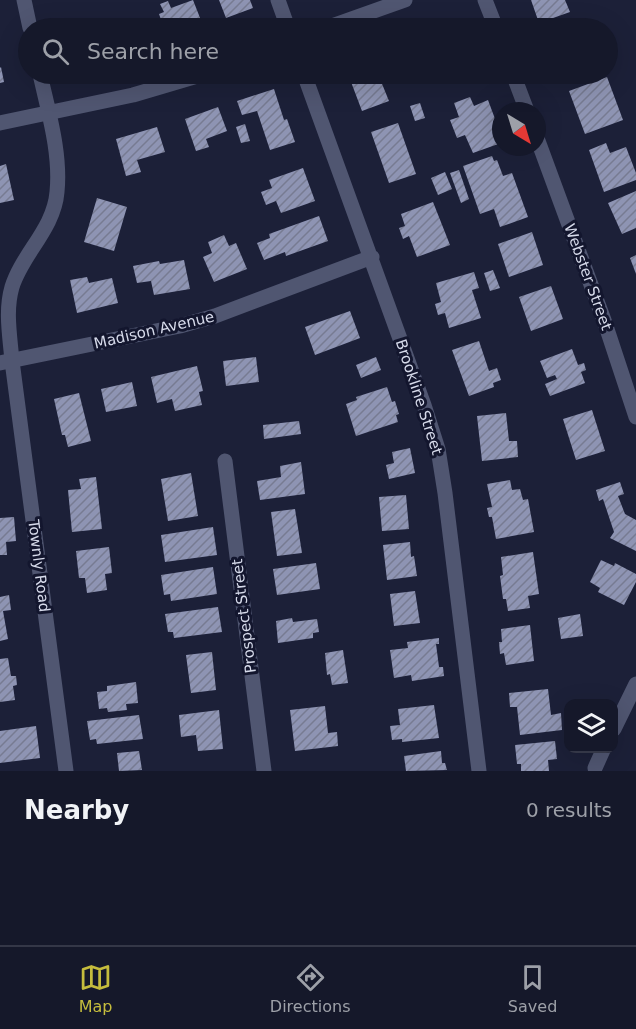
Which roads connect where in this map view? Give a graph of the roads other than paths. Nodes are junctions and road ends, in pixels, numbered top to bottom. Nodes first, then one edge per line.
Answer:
1 (24, 0) edge
2 (278, 0) edge
3 (405, 0) edge
4 (485, 0) edge
5 (28, 18) edge
6 (284, 18) edge
7 (354, 18) edge
8 (492, 18) edge
9 (42, 84) edge
10 (172, 84) edge
11 (308, 84) edge
12 (517, 84) edge
13 (524, 102) edge
14 (48, 113) junction
15 (0, 123) edge
16 (544, 156) edge
17 (372, 257) junction
18 (6, 362) edge
19 (636, 417) edge
20 (225, 461) dead end
21 (636, 684) edge
22 (618, 721) edge
23 (602, 753) edge
24 (595, 768) dead end
25 (66, 771) edge
26 (264, 771) edge
27 (479, 771) edge

1 - 5 street
2 - 6 street
3 - 7 street
4 - 8 street
9 - 14 street, Townly Road
10 - 14 street
11 - 17 street, Brookline Street
12 - 13 street
14 - 15 street
14 - 18 street, Townly Road
16 - 19 street, Webster Street
17 - 18 street, Madison Avenue
17 - 27 street, Brookline Street
18 - 25 street, Townly Road
20 - 26 street, Prospect Street
21 - 22 street
23 - 24 street

